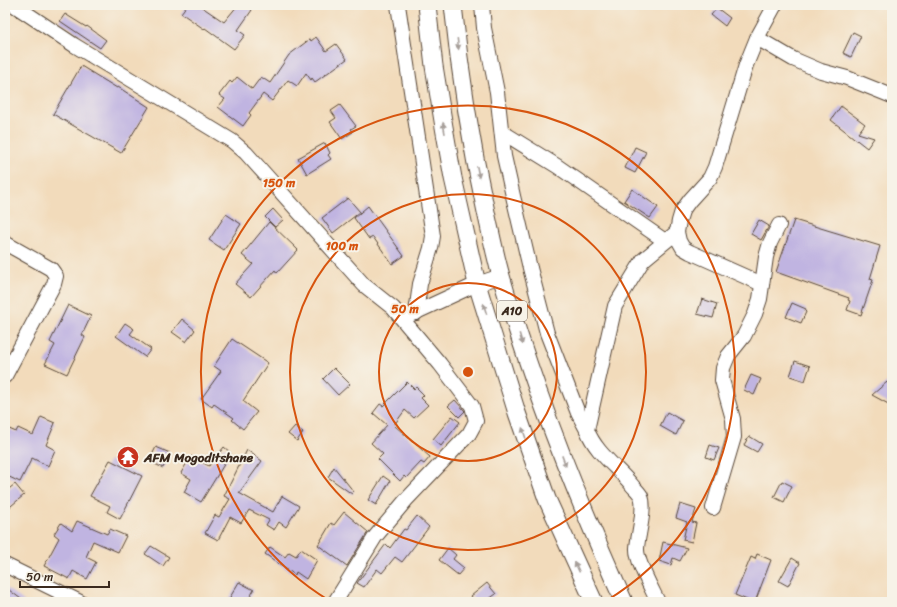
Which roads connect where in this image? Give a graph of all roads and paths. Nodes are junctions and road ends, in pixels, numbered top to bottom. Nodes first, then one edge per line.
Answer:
1 (15, 5) edge
2 (398, 5) edge
3 (427, 5) edge
4 (453, 5) edge
5 (482, 5) edge
6 (775, 5) edge
7 (757, 38) junction
8 (892, 96) edge
9 (502, 132) junction
10 (779, 225) dead end
11 (677, 232) junction
12 (665, 241) junction
13 (5, 243) edge
14 (501, 276) junction
15 (477, 284) junction
16 (762, 284) junction
17 (416, 313) junction
18 (402, 319) junction
19 (5, 376) edge
20 (587, 430) junction
21 (713, 508) dead end
22 (5, 565) edge
23 (80, 602) edge
24 (335, 602) edge
25 (594, 602) edge
26 (624, 602) edge
27 (658, 602) edge

1 - 18 street
2 - 17 street
15 -> 3 main road, A10
4 -> 14 main road, A10
5 - 9 street
6 - 7 street
7 - 8 street
7 - 11 street
9 - 12 street
9 - 20 street
10 - 16 street
11 - 12 street
11 - 16 street
12 - 20 street
13 - 19 street
14 - 15 street
14 -> 26 main road, A10
15 - 17 street
25 -> 15 main road, A10
16 - 21 street
17 - 18 street
18 - 24 street
20 - 27 street
22 - 23 street

